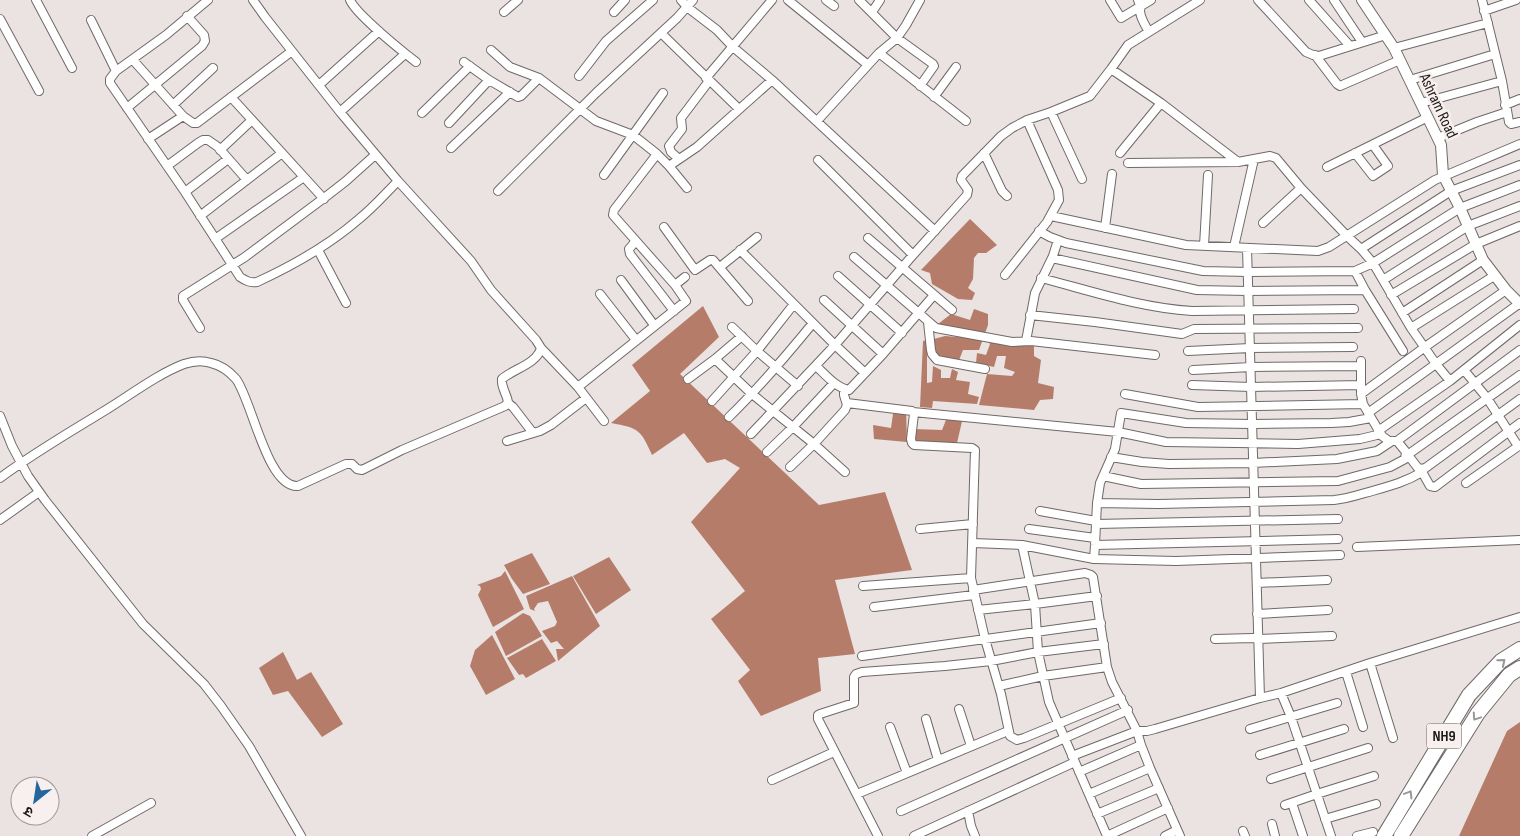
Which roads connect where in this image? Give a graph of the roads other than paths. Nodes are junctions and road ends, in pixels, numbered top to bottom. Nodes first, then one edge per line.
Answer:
1 (36, 0) edge
2 (208, 0) edge
3 (253, 0) edge
4 (350, 0) edge
5 (504, 0) edge
6 (518, 0) edge
7 (625, 0) edge
8 (653, 0) edge
9 (681, 0) edge
10 (693, 0) edge
11 (772, 0) edge
12 (788, 0) edge
13 (826, 0) edge
14 (859, 0) edge
15 (880, 0) edge
16 (920, 0) edge
17 (1110, 0) edge
18 (1151, 0) edge
19 (1258, 0) edge
20 (1309, 0) edge
21 (1334, 0) edge
22 (1362, 0) edge
23 (1482, 0) edge
24 (1516, 0) edge
25 (1197, 1) edge
26 (1139, 3) edge
27 (834, 6) dead end
28 (687, 7) junction
29 (1484, 11) junction
30 (614, 12) dead end
31 (872, 12) junction
32 (187, 16) junction
33 (0, 19) edge
34 (91, 20) dead end
35 (1488, 23) junction
36 (380, 31) junction
37 (1149, 32) junction
38 (661, 33) junction
39 (1386, 35) junction
40 (897, 38) junction
41 (1362, 42) junction
42 (1350, 46) junction
43 (733, 47) junction
44 (1394, 48) junction
45 (491, 50) dead end
46 (292, 51) junction
47 (879, 53) junction
48 (405, 54) junction
49 (1495, 54) junction
50 (1315, 55) junction
51 (133, 60) junction
52 (1400, 60) junction
53 (416, 62) dead end
54 (868, 65) junction
55 (72, 68) dead end
56 (213, 68) dead end
57 (956, 68) dead end
58 (1111, 69) junction
59 (116, 71) junction
60 (578, 76) dead end
61 (539, 78) junction
62 (489, 80) junction
63 (708, 80) junction
64 (772, 80) junction
65 (1410, 80) junction
66 (1502, 80) junction
67 (156, 85) junction
68 (319, 85) junction
69 (920, 86) junction
70 (39, 92) dead end
71 (510, 92) junction
72 (662, 93) dead end
73 (231, 97) junction
74 (934, 97) junction
75 (1520, 99) edge
76 (1161, 103) junction
77 (1421, 103) junction
78 (173, 105) junction
79 (127, 108) junction
80 (581, 108) junction
81 (739, 108) junction
82 (1506, 108) junction
83 (340, 112) junction
84 (1051, 112) junction
85 (422, 113) dead end
86 (183, 116) junction
87 (1428, 117) junction
88 (252, 120) junction
89 (1027, 120) junction
90 (817, 121) junction
91 (966, 121) dead end
92 (1520, 122) edge
93 (449, 123) dead end
94 (633, 135) junction
95 (1438, 138) junction
96 (148, 139) junction
97 (1520, 144) edge
98 (1373, 145) junction
99 (451, 148) dead end
100 (220, 150) junction
101 (282, 152) junction
102 (984, 153) junction
103 (1120, 153) dead end
104 (1355, 153) junction
105 (375, 154) junction
106 (657, 154) junction
107 (228, 159) junction
108 (678, 159) junction
109 (1254, 159) junction
110 (818, 160) dead end
111 (1238, 162) junction
112 (1128, 163) dead end
113 (1520, 165) edge
114 (167, 166) junction
115 (669, 166) junction
116 (1327, 167) dead end
117 (604, 174) dead end
118 (1112, 174) dead end
119 (1208, 175) dead end
120 (1443, 175) junction
121 (304, 176) junction
122 (1082, 179) dead end
123 (246, 180) junction
124 (398, 182) junction
125 (1520, 185) edge
126 (687, 188) dead end
127 (1301, 188) junction
128 (498, 191) dead end
129 (1451, 191) junction
130 (185, 192) junction
131 (1007, 196) dead end
132 (324, 199) junction
133 (1520, 206) edge
134 (1460, 208) junction
135 (200, 216) junction
136 (1051, 216) junction
137 (1263, 223) dead end
138 (1468, 226) junction
139 (1520, 226) edge
140 (664, 227) dead end
141 (1105, 228) junction
142 (935, 231) junction
143 (1039, 231) junction
144 (1347, 236) junction
145 (757, 237) dead end
146 (868, 238) dead end
147 (215, 240) junction
148 (1058, 240) junction
149 (636, 241) junction
150 (1476, 244) junction
151 (1204, 246) junction
152 (1234, 247) junction
153 (1247, 248) junction
154 (1361, 248) junction
155 (318, 250) junction
156 (740, 250) junction
157 (913, 254) junction
158 (854, 257) dead end
159 (1052, 258) junction
160 (1483, 260) junction
161 (1373, 263) junction
162 (232, 266) junction
163 (720, 267) junction
164 (902, 267) junction
165 (1355, 271) junction
166 (1248, 272) junction
167 (1005, 275) dead end
168 (838, 276) dead end
169 (1494, 276) junction
170 (685, 277) dead end
171 (1042, 278) junction
172 (621, 280) dead end
173 (1383, 280) junction
174 (675, 285) junction
175 (887, 285) junction
176 (1365, 290) junction
177 (1506, 290) junction
178 (1248, 292) junction
179 (600, 294) dead end
180 (934, 295) junction
181 (1391, 295) junction
182 (824, 300) dead end
183 (748, 301) dead end
184 (346, 303) dead end
185 (1520, 303) edge
186 (794, 304) junction
187 (870, 304) junction
188 (1354, 308) dead end
189 (952, 310) dead end
190 (1249, 310) junction
191 (674, 311) junction
192 (919, 313) junction
193 (1402, 313) junction
194 (1030, 315) junction
195 (928, 322) junction
196 (813, 323) junction
197 (654, 325) junction
198 (1520, 325) edge
199 (852, 326) junction
200 (732, 327) dead end
201 (200, 328) dead end
202 (1249, 328) junction
203 (1358, 328) dead end
204 (1411, 328) junction
205 (902, 333) junction
206 (742, 336) junction
207 (636, 340) junction
208 (1026, 341) junction
209 (835, 345) junction
210 (1426, 346) junction
211 (541, 348) junction
212 (1250, 348) junction
213 (1353, 348) dead end
214 (1188, 350) dead end
215 (1520, 350) edge
216 (757, 351) junction
217 (1403, 351) dead end
218 (883, 354) junction
219 (1155, 355) dead end
220 (715, 359) junction
221 (1436, 364) junction
222 (816, 366) junction
223 (1250, 367) junction
224 (776, 368) junction
225 (985, 369) dead end
226 (1192, 370) dead end
227 (1464, 370) junction
228 (865, 373) junction
229 (1520, 375) edge
230 (734, 376) junction
231 (688, 379) dead end
232 (1450, 380) junction
233 (834, 383) junction
234 (1475, 384) junction
235 (1192, 385) dead end
236 (1361, 385) junction
237 (798, 386) junction
238 (578, 387) junction
239 (1251, 387) junction
240 (844, 390) junction
241 (752, 394) junction
242 (1125, 394) dead end
243 (1361, 394) junction
244 (586, 398) junction
245 (1487, 398) junction
246 (1520, 399) edge
247 (712, 401) dead end
248 (508, 403) junction
249 (847, 404) junction
250 (1363, 404) junction
251 (1252, 406) junction
252 (773, 411) junction
253 (913, 412) junction
254 (1499, 415) junction
255 (0, 416) edge
256 (1369, 416) junction
257 (729, 417) dead end
258 (604, 421) dead end
259 (1520, 422) edge
260 (1252, 424) junction
261 (793, 427) junction
262 (1509, 431) junction
263 (3, 432) edge
264 (1118, 432) junction
265 (1379, 432) junction
266 (533, 433) junction
267 (751, 434) dead end
268 (1394, 441) junction
269 (507, 442) dead end
270 (814, 444) junction
271 (1253, 444) junction
272 (1519, 445) edge
273 (767, 452) dead end
274 (1407, 456) junction
275 (1111, 457) junction
276 (21, 462) junction
277 (1253, 463) junction
278 (790, 467) dead end
279 (1422, 471) junction
280 (845, 472) dead end
281 (1103, 476) junction
282 (0, 478) edge
283 (1253, 482) junction
284 (1466, 483) dead end
285 (39, 492) junction
286 (1254, 502) junction
287 (1097, 503) junction
288 (1040, 511) dead end
289 (1338, 519) dead end
290 (0, 520) edge
291 (1255, 521) junction
292 (1096, 523) junction
293 (973, 524) junction
294 (1029, 528) dead end
295 (920, 529) dead end
296 (1338, 539) dead end
297 (1520, 540) edge
298 (1255, 541) junction
299 (1096, 542) junction
300 (973, 543) junction
301 (1022, 544) junction
302 (1357, 547) dead end
303 (1340, 555) dead end
304 (1094, 559) junction
305 (1255, 559) junction
306 (971, 578) junction
307 (1030, 580) junction
308 (1327, 580) dead end
309 (1256, 583) junction
310 (863, 586) dead end
311 (974, 592) junction
312 (1097, 596) junction
313 (1035, 604) junction
314 (874, 607) dead end
315 (978, 610) junction
316 (1328, 610) dead end
317 (1257, 614) junction
318 (1520, 617) edge
319 (1101, 623) junction
320 (1036, 631) junction
321 (1332, 636) dead end
322 (985, 639) junction
323 (1214, 639) dead end
324 (1258, 640) junction
325 (1104, 644) junction
326 (1520, 649) edge
327 (1038, 652) junction
328 (862, 656) dead end
329 (991, 661) junction
330 (1370, 663) junction
331 (1108, 667) junction
332 (1520, 668) edge
333 (1346, 672) junction
334 (1042, 676) junction
335 (999, 686) junction
336 (1280, 693) junction
337 (1121, 698) junction
338 (1260, 698) junction
339 (1337, 703) dead end
340 (959, 708) dead end
341 (1128, 710) junction
342 (1291, 717) junction
343 (926, 720) dead end
344 (1058, 724) junction
345 (890, 727) dead end
346 (1363, 727) dead end
347 (1250, 729) dead end
348 (1008, 730) junction
349 (1344, 730) dead end
350 (1137, 731) junction
351 (1393, 738) dead end
352 (1064, 739) junction
353 (1299, 742) junction
354 (1141, 745) junction
355 (971, 746) junction
356 (1368, 748) dead end
357 (834, 752) junction
358 (1260, 755) dead end
359 (1073, 759) junction
360 (938, 760) junction
361 (1150, 768) junction
362 (1308, 768) junction
363 (1079, 772) junction
364 (907, 773) junction
365 (1374, 776) dead end
366 (1271, 779) dead end
367 (772, 780) dead end
368 (1159, 788) junction
369 (857, 794) junction
370 (1089, 794) junction
371 (1317, 794) junction
372 (151, 803) dead end
373 (1376, 804) dead end
374 (1168, 808) junction
375 (901, 811) dead end
376 (968, 811) junction
377 (1097, 814) junction
378 (1325, 819) junction
379 (1272, 824) dead end
380 (1179, 833) edge
381 (1378, 834) edge
382 (1106, 835) edge
383 (92, 836) edge
384 (300, 836) edge
385 (878, 836) edge
386 (914, 836) edge
387 (975, 836) edge
388 (1096, 836) edge
389 (1165, 836) edge
390 (1276, 836) edge
391 (1303, 836) edge
392 (1331, 836) edge
393 (1357, 836) edge
394 (1401, 836) edge

1 - 55 street
2 - 32 street
3 - 46 street
4 - 36 street
5 - 6 street
7 - 30 street
8 - 60 street
9 - 28 street
10 - 28 street
11 - 43 street
12 - 54 street
13 - 27 street
14 - 31 street
15 - 31 street
16 - 40 street
17 - 26 street
18 - 26 street
19 - 50 street
20 - 42 street
21 - 41 street
22 - 39 street, Ashram Road
23 - 29 street
24 - 29 street
25 - 37 street
26 - 37 street
28 - 38 street
28 - 43 street
29 - 35 street
31 - 40 street
32 - 51 street
32 - 67 street
33 - 70 street
34 - 59 street
35 - 44 street
35 - 49 street
36 - 48 street
36 - 68 street
37 - 58 street
38 - 63 street
38 - 80 street
39 - 41 street
39 - 44 street, Ashram Road
40 - 47 street
40 - 69 street
41 - 42 street
42 - 50 street
43 - 63 street
43 - 64 street
44 - 52 street, Ashram Road
45 - 61 street
46 - 68 street
46 - 73 street
47 - 54 street
47 - 69 street
48 - 53 street
48 - 83 street
49 - 65 street
49 - 66 street
50 - 52 street
51 - 59 street
51 - 67 street
52 - 65 street, Ashram Road
54 - 90 street
56 - 78 street
57 - 74 street
58 - 76 street
58 - 84 street
59 - 79 street
61 - 71 street
61 - 80 street
62 - 71 street
62 - 85 street
62 - 93 street
63 - 81 street
63 - 108 street
64 - 81 street
64 - 90 street
65 - 77 street, Ashram Road
66 - 77 street
66 - 82 street
67 - 78 street
67 - 79 street
68 - 83 street
69 - 74 street
71 - 99 street
72 - 94 street
73 - 86 street
73 - 88 street
74 - 91 street
75 - 82 street
76 - 103 street
76 - 111 street
77 - 87 street, Ashram Road
78 - 86 street
79 - 96 street
80 - 94 street
80 - 128 street
81 - 108 street
82 - 92 street
82 - 95 street
83 - 105 street
84 - 89 street
84 - 122 street
86 - 96 street
87 - 95 street, Ashram Road
87 - 98 street
88 - 100 street
88 - 101 street
89 - 102 street
89 - 136 street
90 - 142 street
94 - 106 street
94 - 117 street
95 - 120 street, Ashram Road
96 - 114 street
97 - 120 street
98 - 104 street
98 - 104 street
100 - 107 street
100 - 114 street
101 - 121 street
101 - 123 street
102 - 131 street
102 - 142 street
104 - 116 street
105 - 124 street
105 - 132 street
106 - 115 street
106 - 149 street
107 - 123 street
107 - 130 street
108 - 115 street
109 - 111 street
109 - 127 street
109 - 152 street
110 - 157 street
111 - 112 street
113 - 129 street
114 - 130 street
115 - 126 street
118 - 141 street
119 - 151 street
120 - 129 street, Ashram Road
120 - 144 street
121 - 132 street
121 - 147 street
123 - 135 street
124 - 155 street
124 - 211 street
125 - 134 street
127 - 137 street
127 - 144 street
129 - 134 street, Ashram Road
129 - 154 street
130 - 135 street
132 - 162 street
133 - 138 street
134 - 138 street, Ashram Road
134 - 161 street
135 - 147 street
136 - 141 street
136 - 143 street
138 - 150 street, Ashram Road
138 - 173 street
139 - 150 street
140 - 163 street
141 - 151 street
142 - 157 street
143 - 148 street
143 - 167 street
144 - 153 street
144 - 154 street
145 - 156 street
146 - 164 street
147 - 162 street
148 - 159 street
148 - 166 street
149 - 174 street
149 - 191 street
150 - 160 street, Ashram Road
150 - 181 street
151 - 152 street
152 - 153 street
153 - 166 street
154 - 161 street
155 - 162 street
155 - 184 street
156 - 163 street
156 - 186 street
157 - 164 street
158 - 175 street
159 - 171 street
159 - 178 street
160 - 169 street, Ashram Road
160 - 193 street
161 - 165 street
161 - 173 street
162 - 201 street
163 - 183 street
164 - 175 street
164 - 180 street
165 - 166 street
165 - 176 street
166 - 178 street
168 - 187 street
169 - 177 street, Ashram Road
169 - 204 street
170 - 174 street
171 - 190 street
171 - 194 street
172 - 197 street
173 - 181 street
174 - 191 street
175 - 187 street
175 - 192 street
176 - 178 street
176 - 217 street
177 - 185 street, Ashram Road
177 - 210 street
178 - 190 street
179 - 207 street
180 - 189 street
180 - 192 street
181 - 193 street
182 - 199 street
185 - 221 street
186 - 196 street
186 - 216 street
187 - 199 street
187 - 205 street
188 - 190 street
190 - 202 street
191 - 197 street
192 - 195 street
192 - 205 street
193 - 204 street
194 - 202 street
194 - 208 street
195 - 208 street
195 - 225 street
196 - 209 street
196 - 224 street
197 - 207 street
198 - 227 street
199 - 209 street
199 - 218 street
200 - 206 street
202 - 203 street
202 - 212 street
204 - 210 street
205 - 218 street
206 - 216 street
206 - 220 street
207 - 238 street
208 - 219 street
209 - 222 street
209 - 228 street
210 - 221 street
210 - 243 street
211 - 238 street
211 - 248 street
212 - 213 street
212 - 214 street
212 - 223 street
215 - 234 street
216 - 224 street
216 - 230 street
218 - 228 street
220 - 230 street
220 - 231 street
221 - 232 street
221 - 256 street
222 - 233 street
222 - 237 street
223 - 226 street
223 - 236 street
223 - 239 street
224 - 237 street
224 - 241 street
227 - 232 street
227 - 234 street
228 - 240 street
229 - 245 street
230 - 241 street
230 - 247 street
232 - 265 street
233 - 240 street
233 - 261 street
234 - 245 street
234 - 268 street
235 - 239 street
236 - 239 street
236 - 243 street
237 - 252 street
238 - 244 street
239 - 251 street
240 - 249 street
241 - 252 street
241 - 257 street
242 - 251 street
243 - 250 street
244 - 258 street
244 - 266 street
245 - 254 street
245 - 274 street
246 - 254 street
248 - 266 street
248 - 276 street
249 - 253 street
249 - 270 street
250 - 251 street
250 - 256 street
251 - 260 street
252 - 261 street
252 - 267 street
253 - 264 street
253 - 293 street
254 - 262 street
254 - 279 street
255 - 263 street
256 - 260 street
256 - 265 street
259 - 262 street
260 - 264 street
260 - 271 street
261 - 270 street
261 - 273 street
262 - 272 street
262 - 279 street
263 - 276 street
264 - 271 street
264 - 275 street
265 - 268 street
265 - 271 street
266 - 269 street
268 - 274 street
268 - 277 street
270 - 278 street
270 - 280 street
271 - 277 street
272 - 284 street
274 - 279 street
274 - 283 street
275 - 277 street
275 - 281 street
276 - 282 street
276 - 285 street
277 - 283 street
279 - 286 street
281 - 283 street
281 - 287 street
283 - 286 street
285 - 290 street
285 - 384 street
286 - 287 street
286 - 291 street
287 - 292 street
288 - 292 street
289 - 291 street
291 - 292 street
291 - 298 street
292 - 299 street
293 - 295 street
293 - 300 street
294 - 299 street
296 - 298 street
297 - 302 street
298 - 299 street
298 - 305 street
299 - 304 street
300 - 301 street
300 - 306 street
301 - 304 street
301 - 307 street
303 - 305 street
304 - 305 street
305 - 309 street
306 - 310 street
306 - 311 street
307 - 311 street
307 - 312 street
307 - 313 street
308 - 309 street
309 - 317 street
311 - 314 street
311 - 315 street
312 - 313 street
312 - 319 street
313 - 315 street
313 - 320 street
315 - 322 street
316 - 317 street
317 - 324 street
318 - 330 street
319 - 320 street
319 - 325 street
320 - 322 street
320 - 327 street
321 - 324 street
322 - 328 street
322 - 329 street
323 - 324 street
324 - 338 street
325 - 327 street
325 - 331 street
381 -> 326 highway, NH9
327 - 329 street
327 - 334 street
329 - 335 street
329 - 357 street
330 - 333 street
330 - 351 street
331 - 334 street
331 - 337 street
332 -> 394 highway, NH9
333 - 336 street
333 - 346 street
334 - 335 street
334 - 344 street
335 - 348 street
336 - 338 street
336 - 342 street
337 - 341 street
337 - 344 street
338 - 350 street
339 - 342 street
340 - 355 street
341 - 350 street
341 - 352 street
342 - 347 street
342 - 353 street
343 - 360 street
344 - 348 street
344 - 352 street
345 - 364 street
348 - 355 street
349 - 353 street
350 - 354 street
350 - 359 street
352 - 359 street
352 - 375 street
353 - 358 street
353 - 362 street
354 - 361 street
354 - 363 street
355 - 360 street
356 - 362 street
357 - 367 street
357 - 369 street
359 - 363 street
359 - 376 street
360 - 364 street
361 - 368 street
361 - 370 street
362 - 366 street
362 - 371 street
363 - 370 street
364 - 369 street
365 - 371 street
368 - 374 street
368 - 377 street
369 - 385 street
370 - 377 street
371 - 378 street
371 - 391 street
372 - 383 street
373 - 378 street
374 - 380 street
374 - 382 street
376 - 386 street
376 - 387 street
377 - 382 street
378 - 392 street
379 - 390 street
380 - 389 street
381 - 393 street
382 - 388 street

